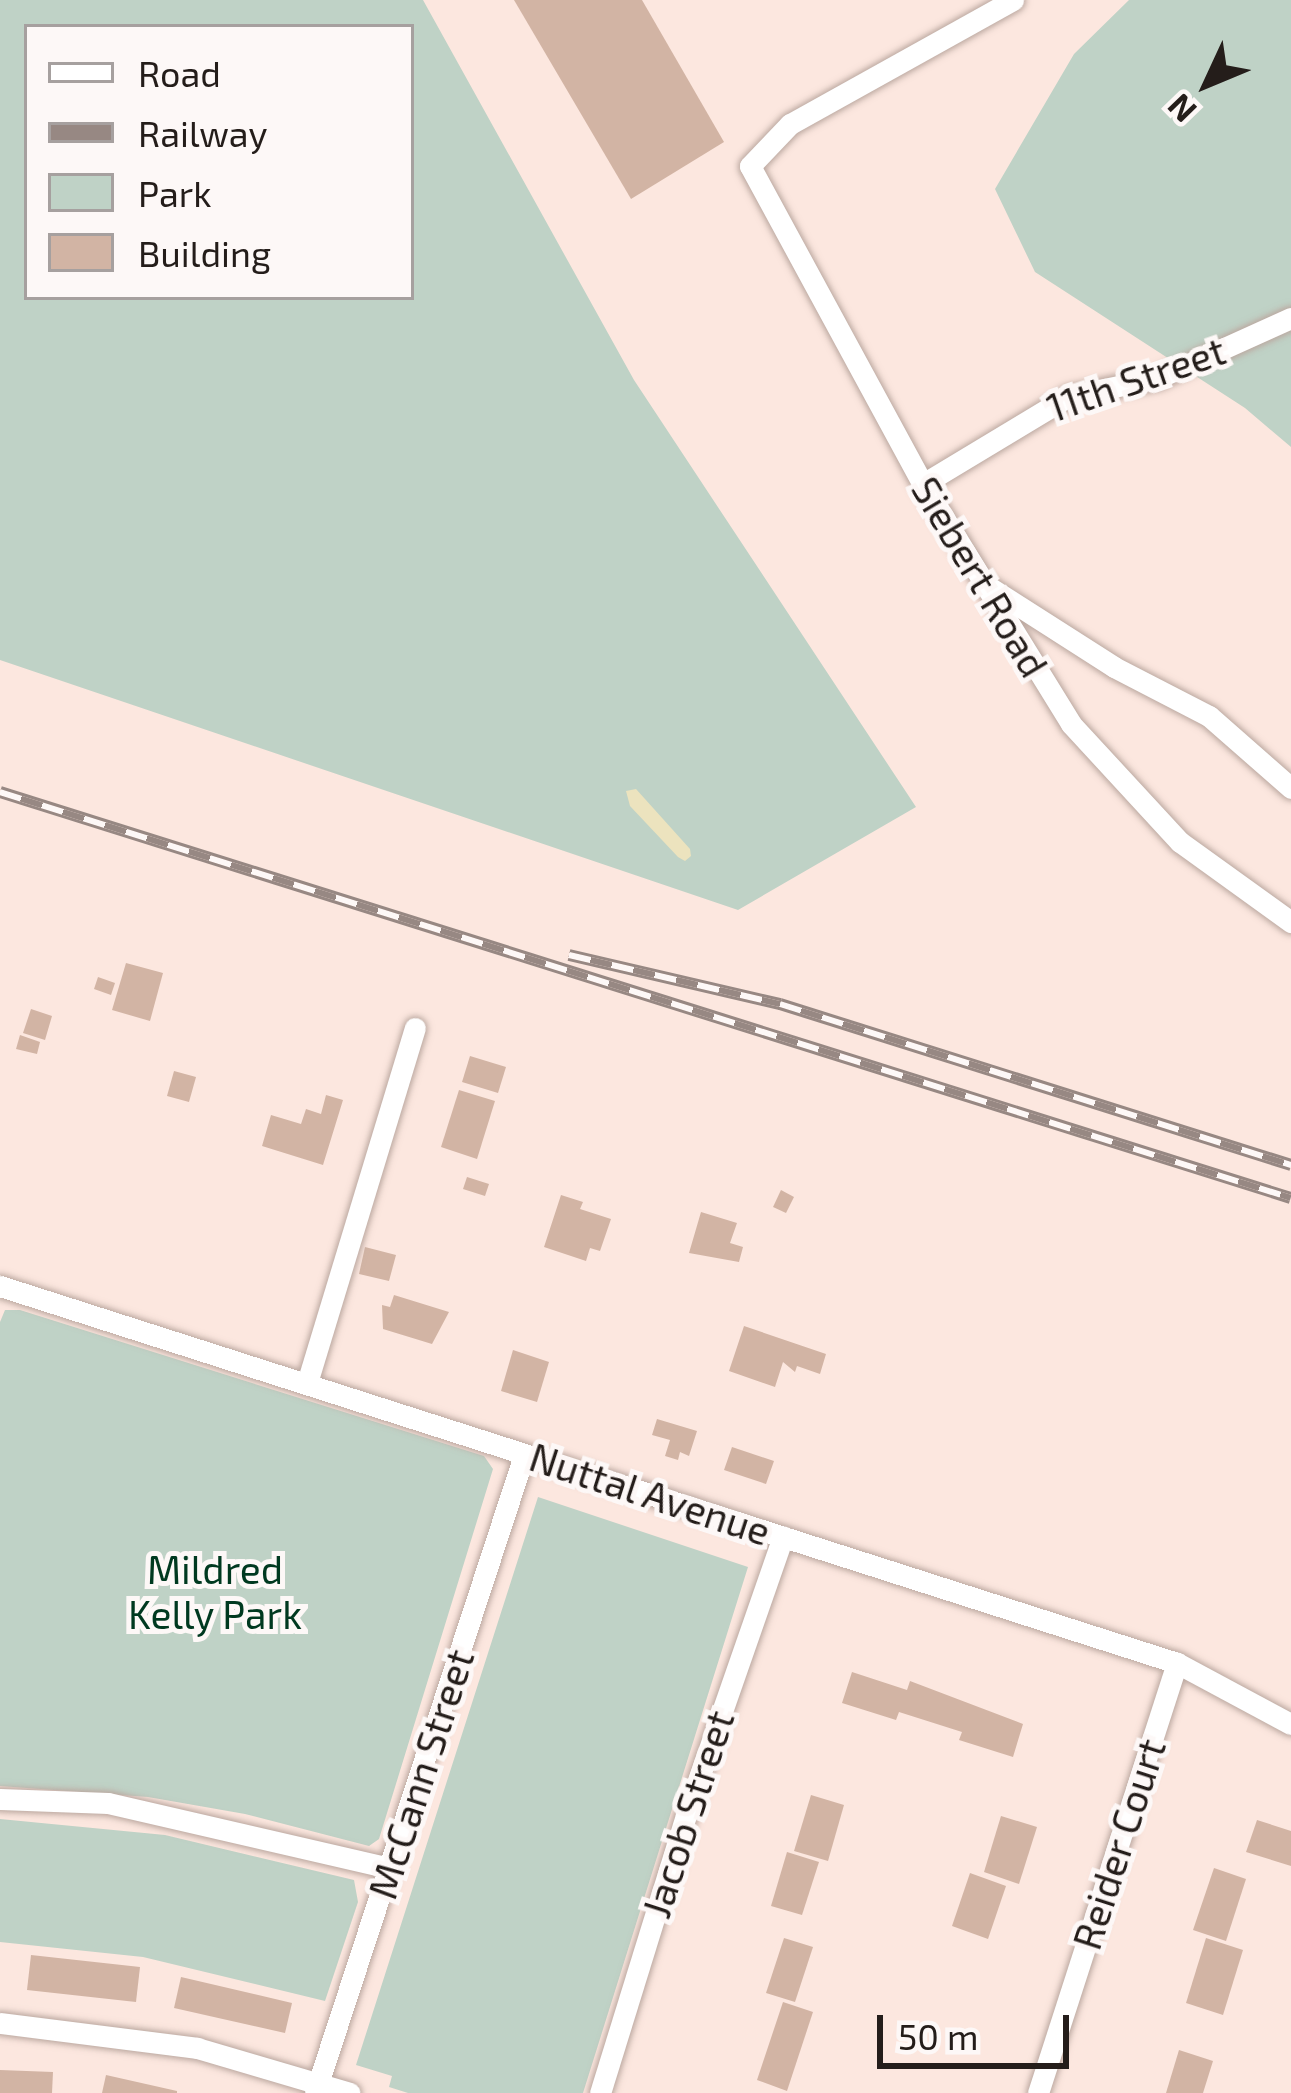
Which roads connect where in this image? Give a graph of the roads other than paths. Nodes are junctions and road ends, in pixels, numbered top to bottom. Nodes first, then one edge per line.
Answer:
1 (1013, 0) edge
2 (1291, 318) edge
3 (923, 484) junction
4 (981, 581) junction
5 (1288, 779) edge
6 (1291, 922) edge
7 (415, 1028) dead end
8 (0, 1286) edge
9 (307, 1383) junction
10 (524, 1455) junction
11 (783, 1536) junction
12 (1177, 1663) junction
13 (1291, 1724) edge
14 (0, 1799) edge
15 (390, 1868) junction
16 (0, 2023) edge
17 (317, 2088) edge
18 (350, 2093) edge
19 (599, 2093) edge
20 (1038, 2093) edge

1 - 3 street, Siebert Road
2 - 3 street, 11th Street
3 - 4 street, Siebert Road
4 - 5 street
4 - 6 street, Siebert Road
7 - 9 street
8 - 9 street, Nuttal Avenue
9 - 10 street, Nuttal Avenue
10 - 11 street, Nuttal Avenue
10 - 15 street, McCann Street
11 - 12 street, Nuttal Avenue
11 - 19 street, Jacob Street
12 - 13 street, Nuttal Avenue
12 - 20 street, Reider Court
14 - 15 street
15 - 17 street, McCann Street
16 - 17 street
17 - 18 street

